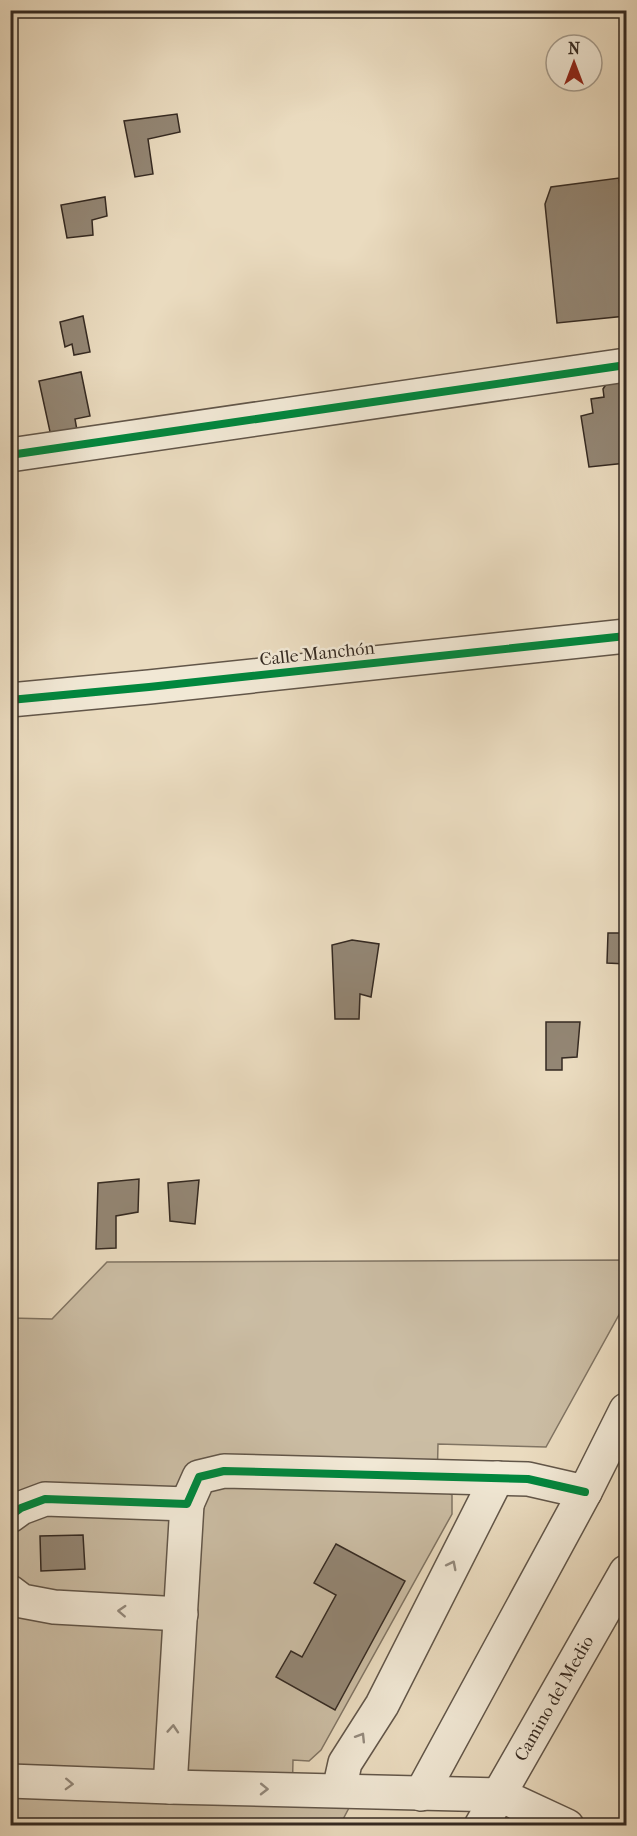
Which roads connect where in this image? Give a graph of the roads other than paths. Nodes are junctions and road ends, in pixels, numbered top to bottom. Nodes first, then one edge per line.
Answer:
1 (627, 365) edge
2 (10, 455) edge
3 (627, 636) edge
4 (10, 700) edge
5 (627, 1410) edge
6 (497, 1478) junction
7 (585, 1492) junction
8 (188, 1504) junction
9 (10, 1516) edge
10 (627, 1572) edge
11 (10, 1592) edge
12 (181, 1614) junction
13 (10, 1781) edge
14 (170, 1787) junction
15 (339, 1790) junction
16 (421, 1794) junction
17 (500, 1795) junction
18 (481, 1826) edge
19 (567, 1826) edge

1 - 2 street
3 - 4 street, Calle Manchón
5 - 7 street
6 - 7 street
6 - 8 street
15 -> 6 street
7 - 16 street
8 - 9 street
8 - 12 street
10 - 17 street, Camino del Medio
12 -> 11 street
14 -> 12 street
13 -> 14 street
14 -> 15 street
15 - 16 street
16 - 17 street
17 - 18 street, Camino del Medio
17 - 19 street

